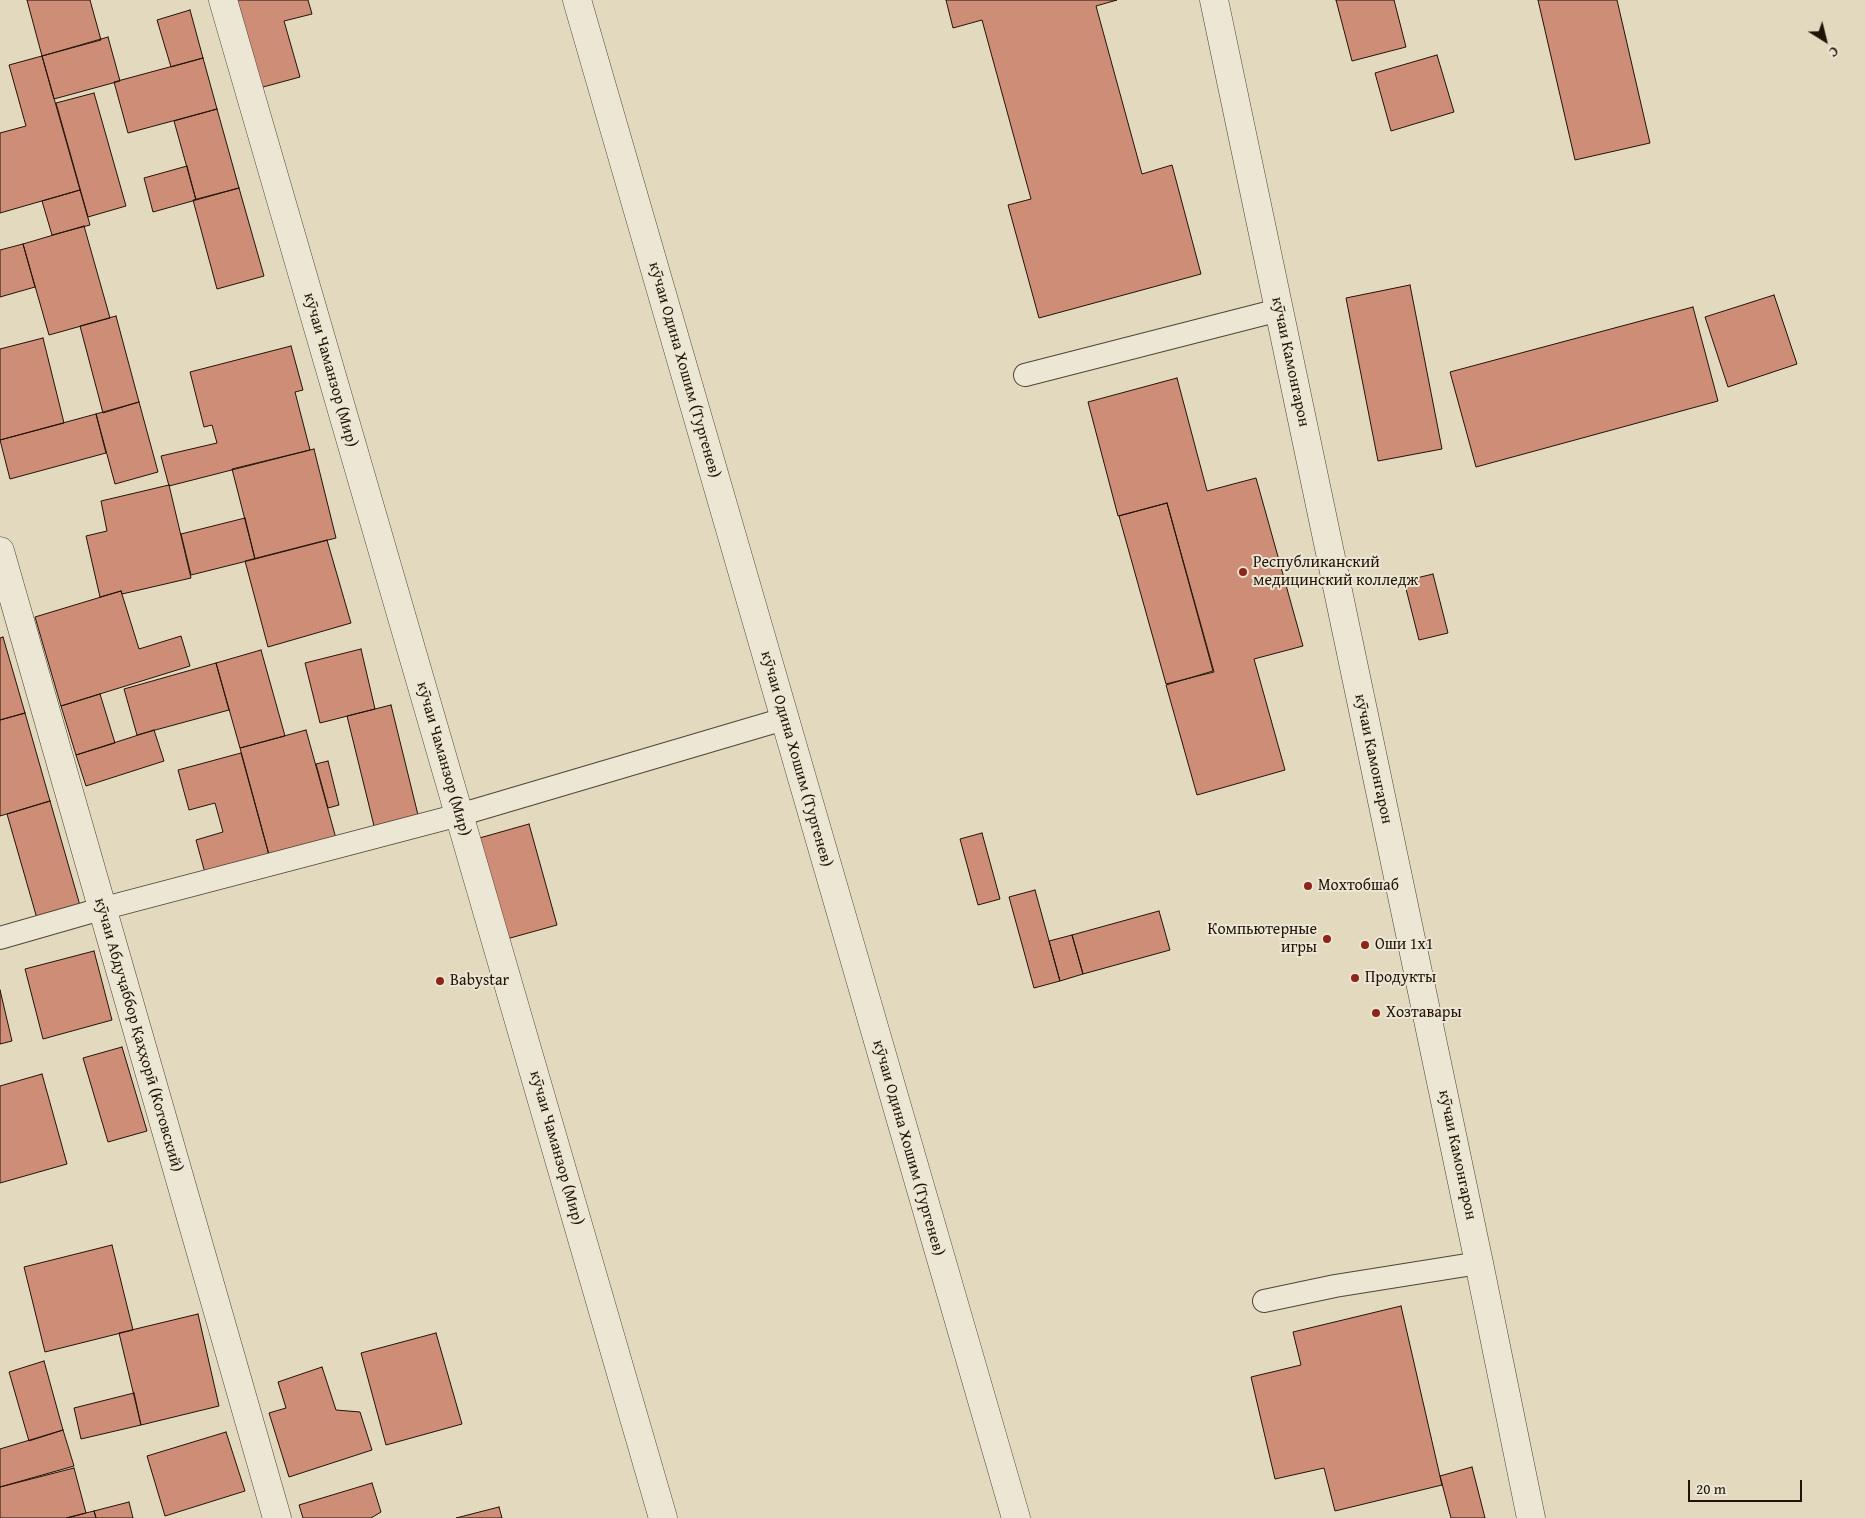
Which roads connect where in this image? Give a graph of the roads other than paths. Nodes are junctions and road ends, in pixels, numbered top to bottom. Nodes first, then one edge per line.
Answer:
1 (223, 0) edge
2 (577, 0) edge
3 (1214, 0) edge
4 (1279, 310) junction
5 (1025, 375) dead end
6 (0, 551) edge
7 (784, 720) junction
8 (459, 815) junction
9 (101, 909) junction
10 (0, 938) edge
11 (1480, 1263) junction
12 (1264, 1301) dead end
13 (277, 1518) edge
14 (663, 1518) edge
15 (1016, 1518) edge
16 (1530, 1518) edge

1 - 8 street, кӯчаи Чаманзор (Мир)
2 - 7 street, кӯчаи Одина Хошим (Тургенев)
3 - 4 street, кӯчаи Камонгарон
4 - 5 lane
4 - 11 street, кӯчаи Камонгарон
6 - 9 street, кӯчаи Абдуҷаббор Қаҳҳорӣ (Котовский)
7 - 8 lane
7 - 15 street, кӯчаи Одина Хошим (Тургенев)
8 - 9 lane
8 - 14 street, кӯчаи Чаманзор (Мир)
9 - 10 lane
9 - 13 street, кӯчаи Абдуҷаббор Қаҳҳорӣ (Котовский)
11 - 12 lane
11 - 16 street, кӯчаи Камонгарон

